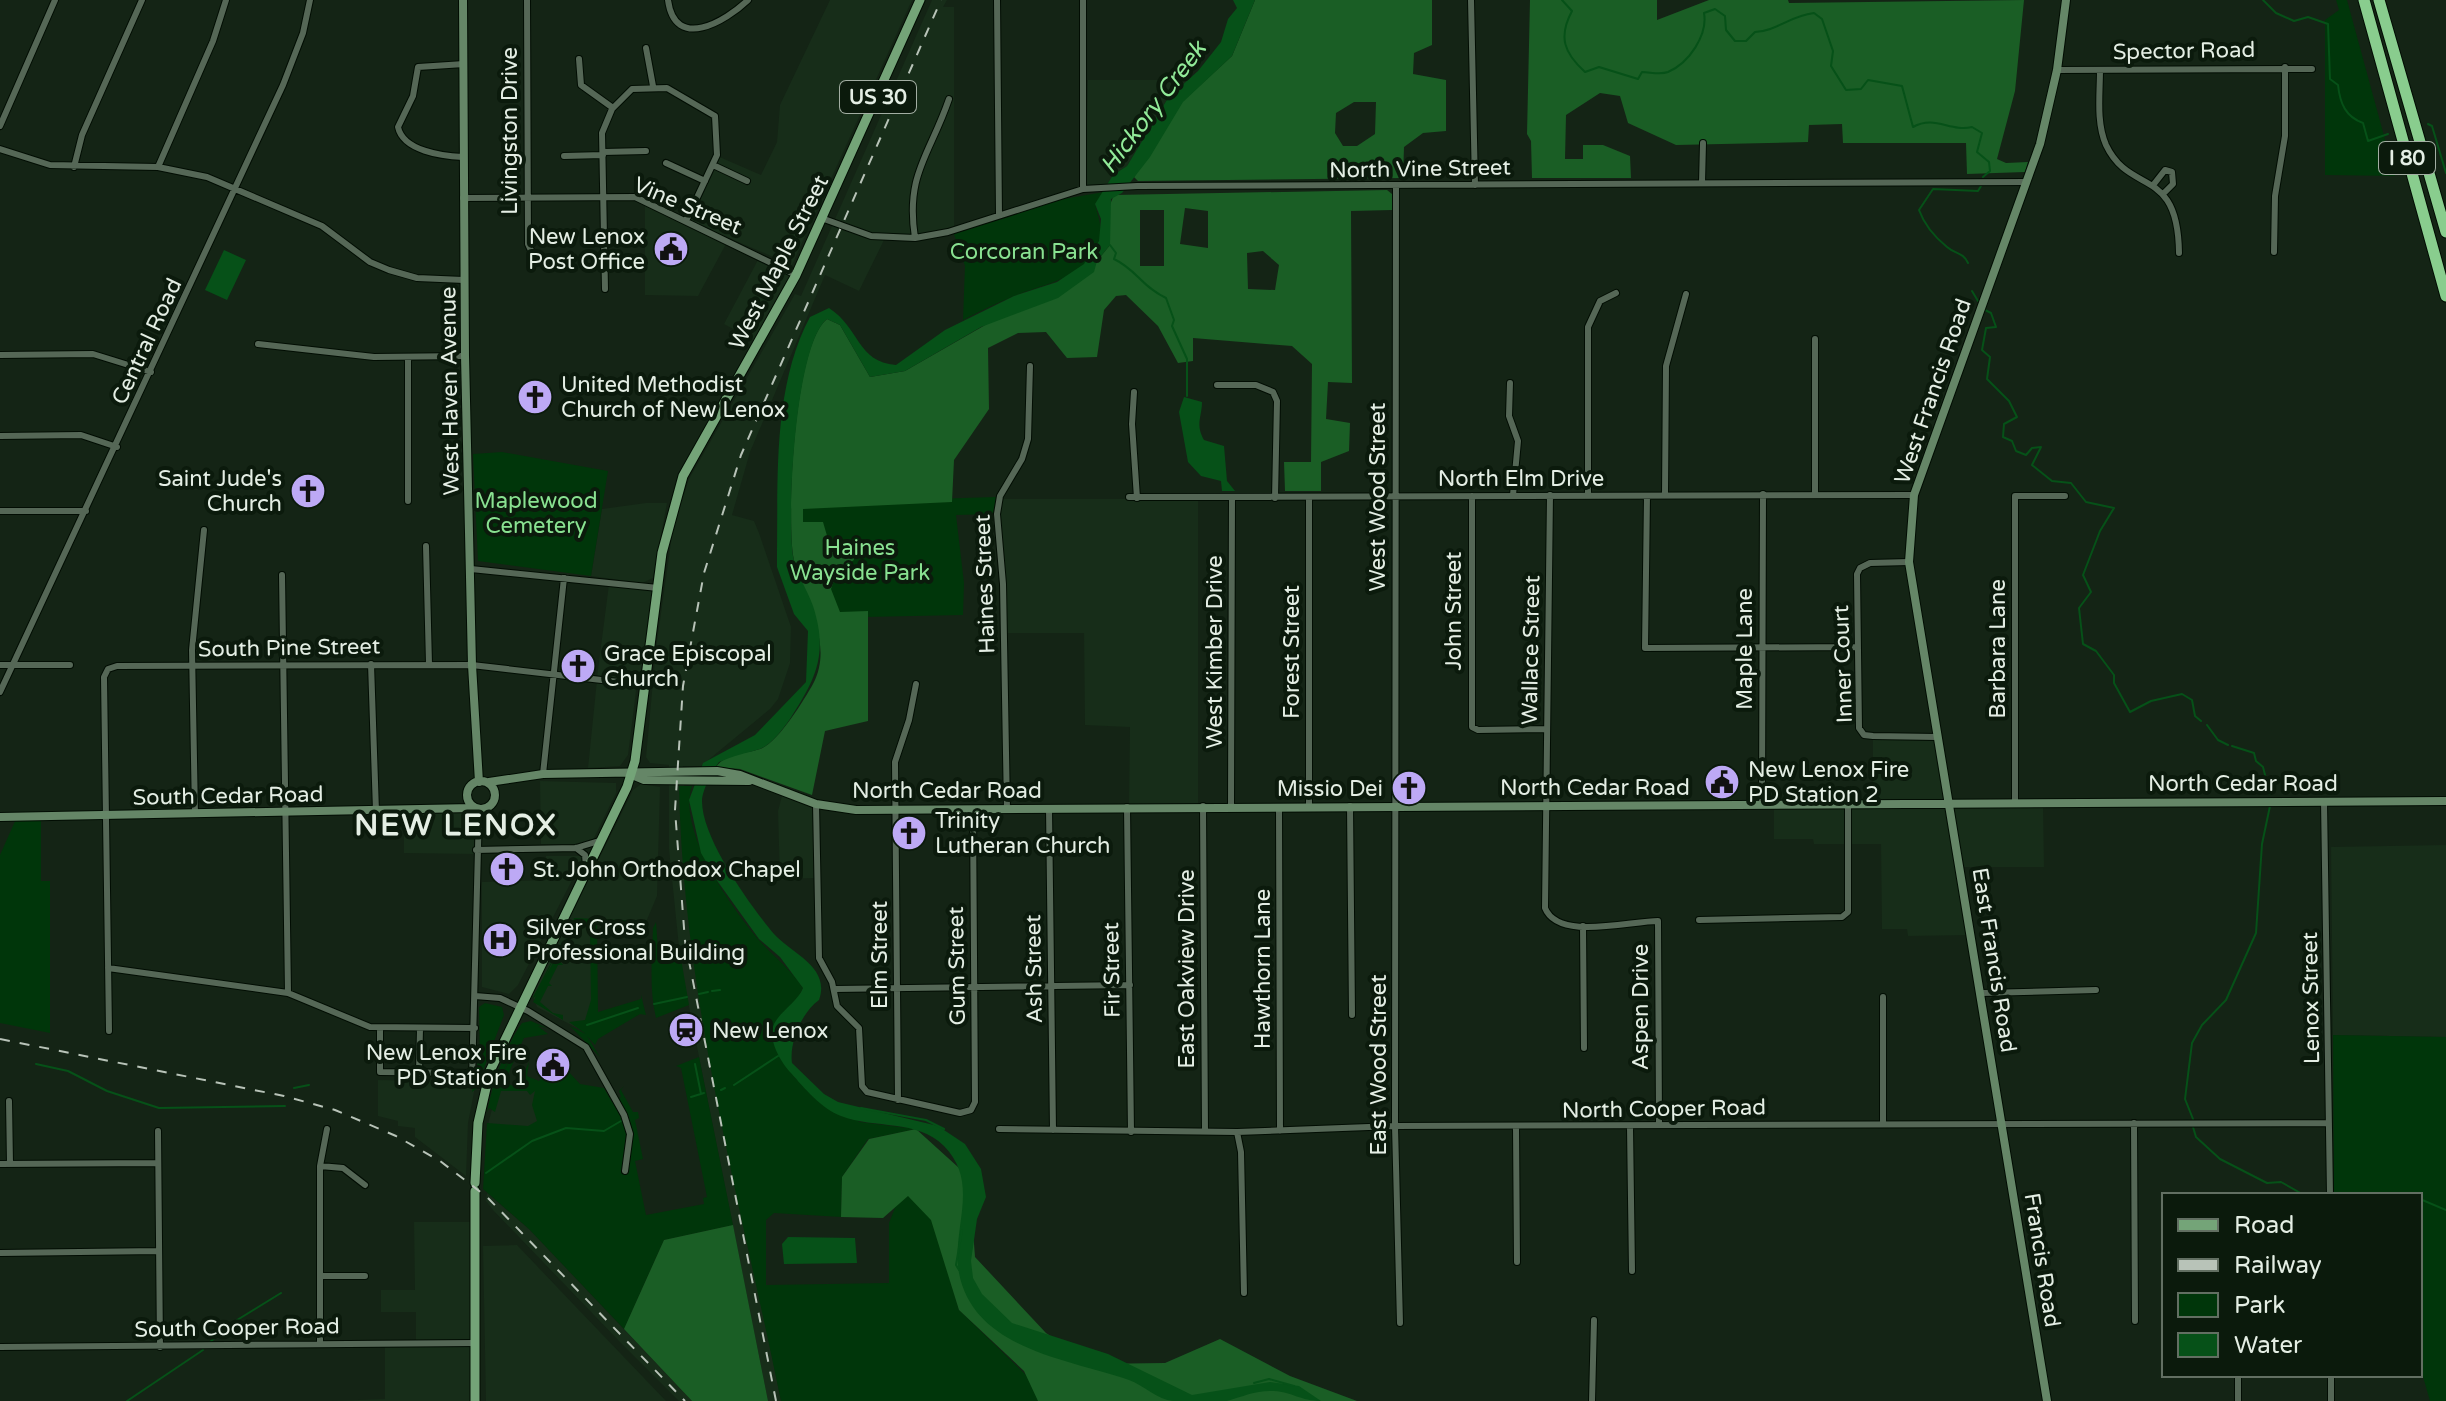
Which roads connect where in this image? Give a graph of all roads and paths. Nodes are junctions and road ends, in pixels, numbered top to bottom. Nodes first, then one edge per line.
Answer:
1 (55, 0) edge
2 (142, 0) edge
3 (226, 0) edge
4 (310, 0) edge
5 (463, 0) edge
6 (527, 0) edge
7 (668, 0) edge
8 (748, 0) edge
9 (920, 0) edge
10 (997, 0) edge
11 (1083, 0) edge
12 (1471, 0) edge
13 (2066, 0) edge
14 (2364, 0) edge
15 (2379, 0) edge
16 (646, 48) dead end
17 (579, 59) dead end
18 (464, 64) junction
19 (2285, 67) junction
20 (2312, 69) dead end
21 (2057, 70) junction
22 (2100, 70) junction
23 (653, 86) junction
24 (949, 99) dead end
25 (613, 108) junction
26 (0, 126) edge
27 (1703, 143) dead end
28 (0, 149) edge
29 (646, 151) dead end
30 (603, 154) junction
31 (564, 156) dead end
32 (463, 157) junction
33 (666, 163) dead end
34 (713, 165) junction
35 (74, 167) junction
36 (158, 167) junction
37 (705, 181) junction
38 (747, 181) dead end
39 (2027, 182) junction
40 (1702, 183) junction
41 (2154, 184) junction
42 (1475, 185) junction
43 (1396, 187) junction
44 (236, 188) junction
45 (1083, 189) junction
46 (2163, 194) junction
47 (603, 196) junction
48 (527, 197) junction
49 (463, 198) junction
50 (999, 215) junction
51 (824, 219) junction
52 (686, 221) junction
53 (2446, 232) edge
54 (915, 238) junction
55 (2274, 252) dead end
56 (2179, 253) dead end
57 (535, 259) dead end
58 (796, 275) junction
59 (464, 280) junction
60 (605, 289) dead end
61 (1616, 293) dead end
62 (1686, 294) dead end
63 (2446, 296) edge
64 (1815, 339) dead end
65 (258, 344) dead end
66 (0, 355) edge
67 (465, 356) junction
68 (408, 357) junction
69 (1030, 366) dead end
70 (151, 372) junction
71 (1510, 383) dead end
72 (1217, 385) dead end
73 (1134, 392) dead end
74 (0, 436) edge
75 (117, 447) junction
76 (1763, 494) junction
77 (1815, 494) junction
78 (1513, 495) junction
79 (1550, 495) junction
80 (1588, 495) junction
81 (1665, 495) junction
82 (1914, 495) junction
83 (1472, 496) junction
84 (1647, 496) junction
85 (2065, 496) dead end
86 (1394, 497) junction
87 (1232, 498) junction
88 (1275, 498) junction
89 (1309, 498) junction
90 (408, 501) dead end
91 (0, 511) edge
92 (86, 511) junction
93 (204, 530) dead end
94 (426, 546) dead end
95 (1909, 562) junction
96 (471, 569) junction
97 (282, 575) dead end
98 (564, 578) junction
99 (658, 588) junction
100 (1858, 647) junction
101 (1762, 649) junction
102 (371, 664) junction
103 (429, 664) junction
104 (0, 665) edge
105 (13, 665) junction
106 (70, 665) dead end
107 (472, 665) junction
108 (193, 666) junction
109 (282, 666) junction
110 (554, 672) junction
111 (916, 684) dead end
112 (645, 685) junction
113 (0, 692) edge
114 (1547, 729) junction
115 (1937, 737) junction
116 (543, 774) junction
117 (631, 775) junction
118 (503, 781) junction
119 (484, 782) junction
120 (494, 793) junction
121 (2015, 801) junction
122 (2324, 801) junction
123 (2446, 801) edge
124 (1949, 802) junction
125 (1762, 803) junction
126 (1848, 803) junction
127 (816, 804) junction
128 (473, 805) junction
129 (1547, 805) junction
130 (1203, 806) junction
131 (1231, 806) junction
132 (1350, 806) junction
133 (1397, 806) junction
134 (1127, 807) junction
135 (1279, 807) junction
136 (1309, 807) junction
137 (1049, 808) junction
138 (896, 809) junction
139 (973, 809) junction
140 (1007, 809) junction
141 (376, 811) junction
142 (285, 813) junction
143 (195, 814) junction
144 (107, 816) junction
145 (0, 817) edge
146 (600, 841) junction
147 (576, 848) junction
148 (476, 850) junction
149 (587, 867) junction
150 (1699, 920) dead end
151 (1583, 926) junction
152 (108, 968) junction
153 (1130, 985) junction
154 (1051, 986) junction
155 (974, 987) junction
156 (897, 988) junction
157 (835, 989) junction
158 (2096, 990) dead end
159 (288, 993) junction
160 (1982, 993) junction
161 (475, 996) junction
162 (1883, 997) dead end
163 (518, 1007) junction
164 (1352, 1015) dead end
165 (380, 1028) junction
166 (475, 1028) junction
167 (420, 1029) junction
168 (109, 1031) dead end
169 (1584, 1048) dead end
170 (419, 1072) junction
171 (898, 1100) junction
172 (9, 1101) dead end
173 (2134, 1123) junction
174 (2329, 1123) junction
175 (1883, 1124) junction
176 (2003, 1124) junction
177 (1659, 1125) junction
178 (1395, 1126) junction
179 (1516, 1127) junction
180 (1630, 1127) junction
181 (327, 1129) dead end
182 (999, 1129) dead end
183 (1053, 1130) junction
184 (158, 1131) dead end
185 (1205, 1131) junction
186 (1280, 1131) junction
187 (1131, 1132) junction
188 (1237, 1132) junction
189 (158, 1163) junction
190 (0, 1164) edge
191 (10, 1164) junction
192 (320, 1166) junction
193 (625, 1171) dead end
194 (365, 1185) dead end
195 (2330, 1193) edge
196 (159, 1251) junction
197 (0, 1253) edge
198 (1517, 1262) dead end
199 (1632, 1271) dead end
200 (320, 1276) junction
201 (365, 1276) dead end
202 (1244, 1293) dead end
203 (1594, 1320) dead end
204 (2135, 1321) dead end
205 (1400, 1323) dead end
206 (475, 1343) junction
207 (320, 1344) junction
208 (0, 1347) edge
209 (160, 1347) junction
210 (2238, 1377) edge
211 (2331, 1377) edge
212 (475, 1401) edge
213 (1592, 1401) edge
214 (2047, 1401) edge
215 (2238, 1401) edge
216 (2331, 1401) edge

1 - 26 street
2 - 35 street
3 - 36 street
4 - 44 street, Central Road
5 - 18 street, West Haven Avenue
6 - 48 street, Livingston Drive
7 - 8 street
9 - 51 main road, West Maple Street / US 30
10 - 50 street
11 - 45 street
12 - 42 street
13 - 21 street, West Francis Road
14 - 63 highway, I 80
15 - 53 highway, I 80
16 - 23 street
17 - 25 street
18 - 32 street, West Haven Avenue
18 - 32 street
19 - 20 street, Spector Road
19 - 22 street, Spector Road
19 - 55 street
21 - 22 street, Spector Road
21 - 39 street, West Francis Road
22 - 41 street
23 - 25 street
23 - 34 street
24 - 54 street
25 - 30 street
27 - 40 street
28 - 35 street
29 - 30 street
30 - 31 street
30 - 47 street
32 - 49 street, West Haven Avenue
33 - 37 street
34 - 37 street
34 - 38 street
35 - 36 street
36 - 44 street
37 - 52 street
39 - 40 street, North Vine Street
39 - 82 street, West Francis Road
40 - 42 street, North Vine Street
41 - 46 street
41 - 46 street
42 - 43 street, North Vine Street
43 - 45 street, North Vine Street
43 - 86 street, West Wood Street
44 - 59 street
44 - 70 street, Central Road
45 - 50 street, North Vine Street
46 - 56 street
47 - 48 street, Vine Street
47 - 52 street, Vine Street
47 - 60 street
48 - 49 street, Vine Street
48 - 57 street, Livingston Drive
49 - 59 street, West Haven Avenue
50 - 54 street, North Vine Street
51 - 54 street, North Vine Street
51 - 58 main road, West Maple Street / US 30
52 - 58 street, Vine Street
58 - 99 main road, West Maple Street / US 30
59 - 67 street, West Haven Avenue
61 - 80 street
62 - 81 street
64 - 77 street
65 - 68 street
66 - 70 street
67 - 68 street
67 - 96 street, West Haven Avenue
68 - 90 street
69 - 140 street, Haines Street
70 - 75 street, Central Road
71 - 78 street
72 - 88 street
73 - 87 street, North Elm Drive
74 - 75 street
75 - 92 street, Central Road
76 - 77 street, North Elm Drive
76 - 81 street, North Elm Drive
76 - 101 street, Maple Lane
77 - 82 street, North Elm Drive
78 - 79 street, North Elm Drive
78 - 83 street, North Elm Drive
79 - 80 street, North Elm Drive
79 - 114 street, Wallace Street
80 - 84 street, North Elm Drive
81 - 84 street, North Elm Drive
82 - 95 street, West Francis Road
83 - 86 street, North Elm Drive
83 - 114 street, John Street
84 - 101 street
85 - 121 street, Barbara Lane
86 - 89 street, North Elm Drive
86 - 133 street, West Wood Street
87 - 88 street, North Elm Drive
87 - 131 street, West Kimber Drive
88 - 89 street, North Elm Drive
89 - 136 street, Forest Street
91 - 92 street
92 - 105 street, Central Road
93 - 108 street
94 - 103 street
95 - 100 street, Inner Court
95 - 115 street, West Francis Road
96 - 98 street
96 - 107 street, West Haven Avenue
97 - 109 street
98 - 99 street
98 - 110 street
99 - 112 main road, West Maple Street / US 30
100 - 101 street
100 - 115 street, Inner Court
101 - 125 street, Maple Lane
102 - 103 street, South Pine Street
102 - 109 street, South Pine Street
102 - 141 street
103 - 107 street, South Pine Street
104 - 105 street
105 - 106 street
105 - 113 street, Central Road
107 - 110 street, South Pine Street
107 - 119 street, West Haven Avenue
108 - 109 street, South Pine Street
108 - 143 street
108 - 144 street, South Pine Street
109 - 142 street
110 - 112 street, South Pine Street
110 - 116 street
111 - 138 street, Elm Street
112 - 117 main road, West Maple Street / US 30
114 - 129 street, Wallace Street
115 - 124 street, West Francis Road
116 - 117 street, North Cedar Road
116 - 118 street, North Cedar Road
117 - 127 street, North Cedar Road
117 - 146 main road, US 30
118 - 119 street, North Cedar Road
118 - 120 street
119 - 120 street
119 - 128 street
120 - 128 street
121 - 122 street, North Cedar Road
121 - 124 street, North Cedar Road
122 - 123 street, North Cedar Road
122 - 174 street, Lenox Street
124 - 126 street, North Cedar Road
124 - 160 street, East Francis Road
125 - 126 street, North Cedar Road
125 - 129 street, North Cedar Road
126 - 150 street
127 - 138 street, North Cedar Road
127 - 157 street
128 - 141 street, South Cedar Road
128 - 148 street
129 - 133 street, North Cedar Road
129 - 151 street, Aspen Drive
130 - 131 street, North Cedar Road
130 - 134 street, North Cedar Road
130 - 185 street, East Oakview Drive
131 - 135 street, North Cedar Road
132 - 133 street, North Cedar Road
132 - 136 street, North Cedar Road
132 - 164 street
133 - 178 street, East Wood Street
134 - 137 street, North Cedar Road
134 - 153 street, Fir Street
135 - 136 street, North Cedar Road
135 - 186 street, Hawthorn Lane
137 - 140 street, North Cedar Road
137 - 154 street, Ash Street
138 - 139 street, North Cedar Road
138 - 156 street, Elm Street
139 - 140 street, North Cedar Road
139 - 155 street, Gum Street
141 - 142 street, South Cedar Road
142 - 143 street, South Cedar Road
142 - 159 street
143 - 144 street, South Cedar Road
144 - 145 street, South Cedar Road
144 - 152 street
146 - 147 street
146 - 149 main road, US 30
147 - 148 street
147 - 149 street
148 - 161 street
149 - 163 main road, US 30
151 - 169 street
151 - 177 street, Aspen Drive
152 - 159 street
152 - 168 street
153 - 154 street
153 - 187 street, Fir Street
154 - 155 street
154 - 183 street, Ash Street
155 - 156 street
155 - 171 street, Gum Street
156 - 157 street
156 - 171 street, Elm Street
157 - 171 street
158 - 160 street
159 - 165 street
160 - 176 street, East Francis Road
161 - 163 street
161 - 166 street
162 - 175 street
163 - 193 street
163 - 206 main road, US 30
165 - 167 street
165 - 170 street
166 - 167 street
166 - 170 street
167 - 170 street
172 - 191 street
173 - 174 street, North Cooper Road
173 - 176 street, North Cooper Road
173 - 204 street
174 - 195 street, Lenox Street
175 - 176 street, North Cooper Road
175 - 177 street, North Cooper Road
176 - 214 street, Francis Road
177 - 180 street, North Cooper Road
178 - 179 street, North Cooper Road
178 - 186 street, North Cooper Road
178 - 205 street, East Wood Street
179 - 180 street, North Cooper Road
179 - 198 street
180 - 199 street
181 - 192 street
182 - 183 street, North Cooper Road
183 - 187 street, North Cooper Road
184 - 189 street
185 - 187 street, North Cooper Road
185 - 188 street, North Cooper Road
186 - 188 street, North Cooper Road
188 - 202 street
189 - 191 street
189 - 196 street
190 - 191 street
192 - 194 street
192 - 200 street
196 - 197 street
196 - 209 street
200 - 201 street
200 - 207 street
203 - 213 street
206 - 207 street, South Cooper Road
206 - 212 main road, US 30
207 - 209 street, South Cooper Road
208 - 209 street, South Cooper Road
210 - 215 street
211 - 216 street

